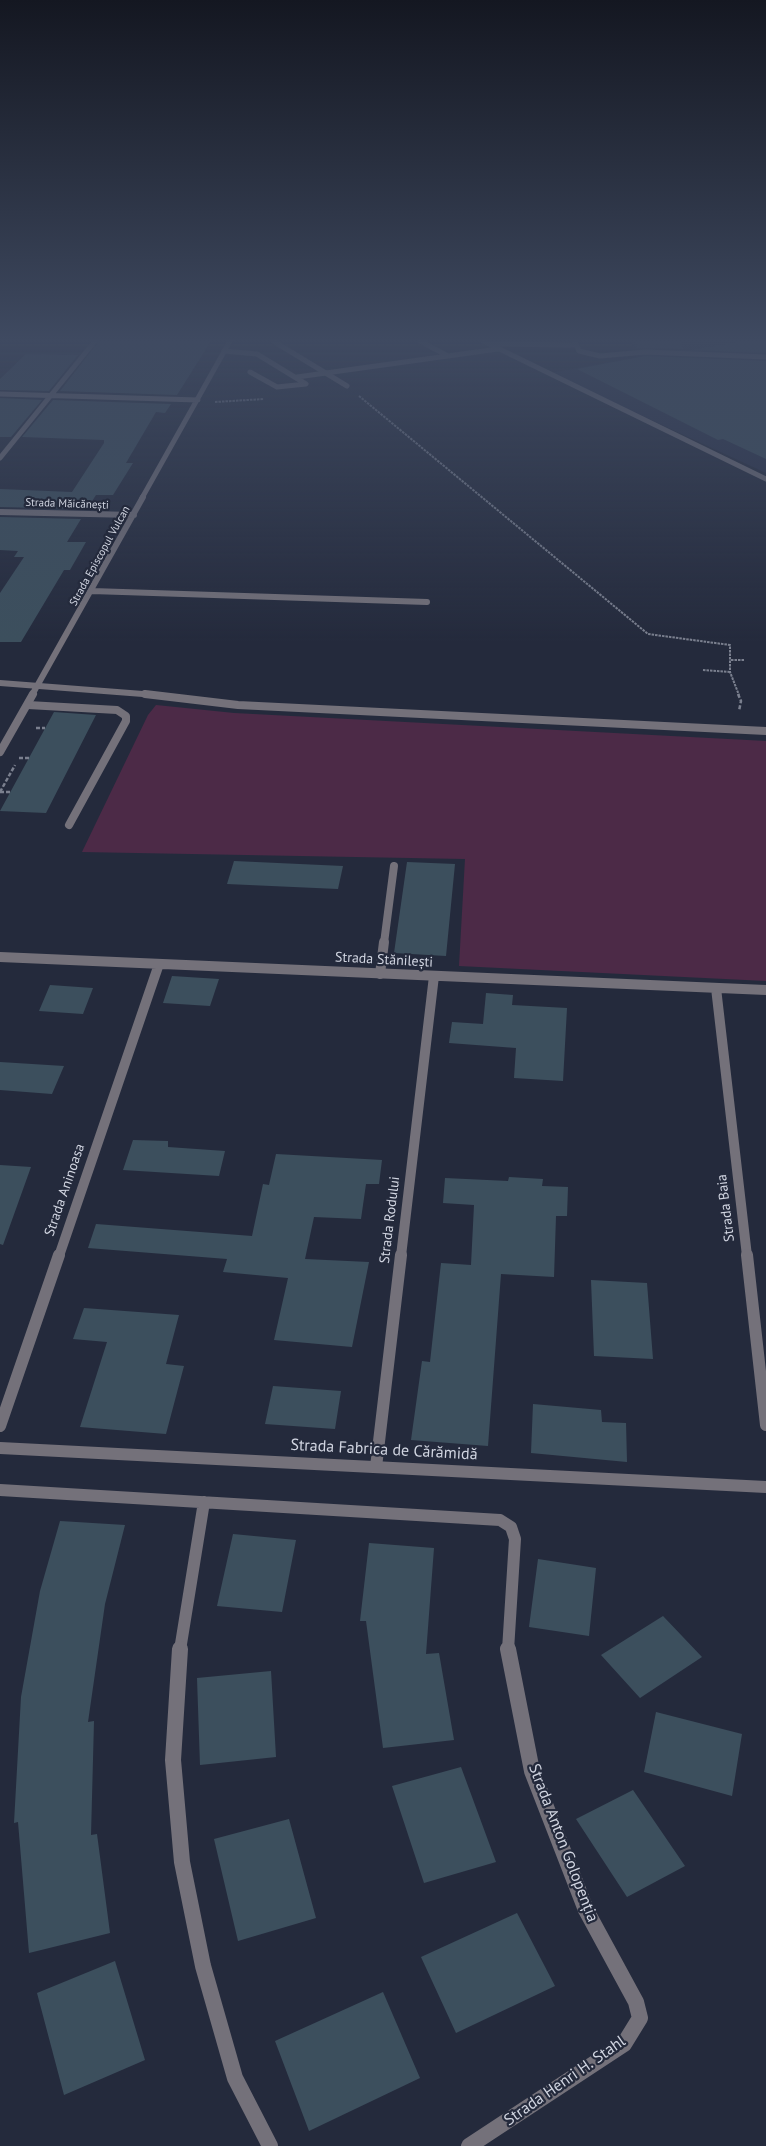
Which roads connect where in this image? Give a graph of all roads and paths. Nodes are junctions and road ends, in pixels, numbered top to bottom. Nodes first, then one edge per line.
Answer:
1 (14, 441) edge
2 (175, 441) edge
3 (414, 441) edge
4 (688, 441) edge
5 (0, 458) edge
6 (766, 479) edge
7 (0, 512) edge
8 (134, 516) junction
9 (92, 591) junction
10 (427, 602) dead end
11 (731, 660) junction
12 (745, 660) dead end
13 (703, 670) dead end
14 (730, 672) junction
15 (0, 683) edge
16 (40, 684) junction
17 (28, 705) junction
18 (36, 728) dead end
19 (46, 728) dead end
20 (727, 729) junction
21 (766, 731) edge
22 (0, 752) edge
23 (19, 758) dead end
24 (29, 758) dead end
25 (0, 792) edge
26 (10, 792) dead end
27 (69, 825) dead end
28 (394, 866) dead end
29 (0, 957) edge
30 (159, 964) junction
31 (380, 974) junction
32 (434, 976) junction
33 (716, 988) junction
34 (766, 990) edge
35 (766, 1425) edge
36 (0, 1426) edge
37 (0, 1448) edge
38 (376, 1467) junction
39 (766, 1486) edge
40 (0, 1490) edge
41 (204, 1502) junction
42 (636, 2002) joint
43 (270, 2146) edge
44 (469, 2146) edge

1 - 5 street
2 - 8 street, Strada Episcopul Vulcan
3 - 11 path
4 - 6 street
7 - 8 street, Strada Măicănești
8 - 9 street, Strada Episcopul Vulcan
9 - 10 street
9 - 16 street, Strada Episcopul Vulcan
11 - 12 path
11 - 14 path
13 - 14 path
14 - 20 path
15 - 16 street
16 - 17 street, Strada Episcopul Vulcan
16 - 20 street
17 - 22 street, Strada Episcopul Vulcan
17 - 27 street
18 - 19 path
20 - 21 street
23 - 24 path
25 - 26 path
28 - 31 street
29 - 30 street, Strada Stănilești
30 - 31 street, Strada Stănilești
30 - 36 street, Strada Aninoasa
31 - 32 street, Strada Stănilești
32 - 33 street, Strada Stănilești
32 - 38 street, Strada Rodului
33 - 34 street, Strada Stănilești
33 - 35 street, Strada Baia
37 - 38 street, Strada Fabrica de Cărămidă
38 - 39 street, Strada Fabrica de Cărămidă
40 - 41 street
41 - 42 street, Strada Anton Golopenția
41 - 43 street
42 - 44 street, Strada Henri H. Stahl

